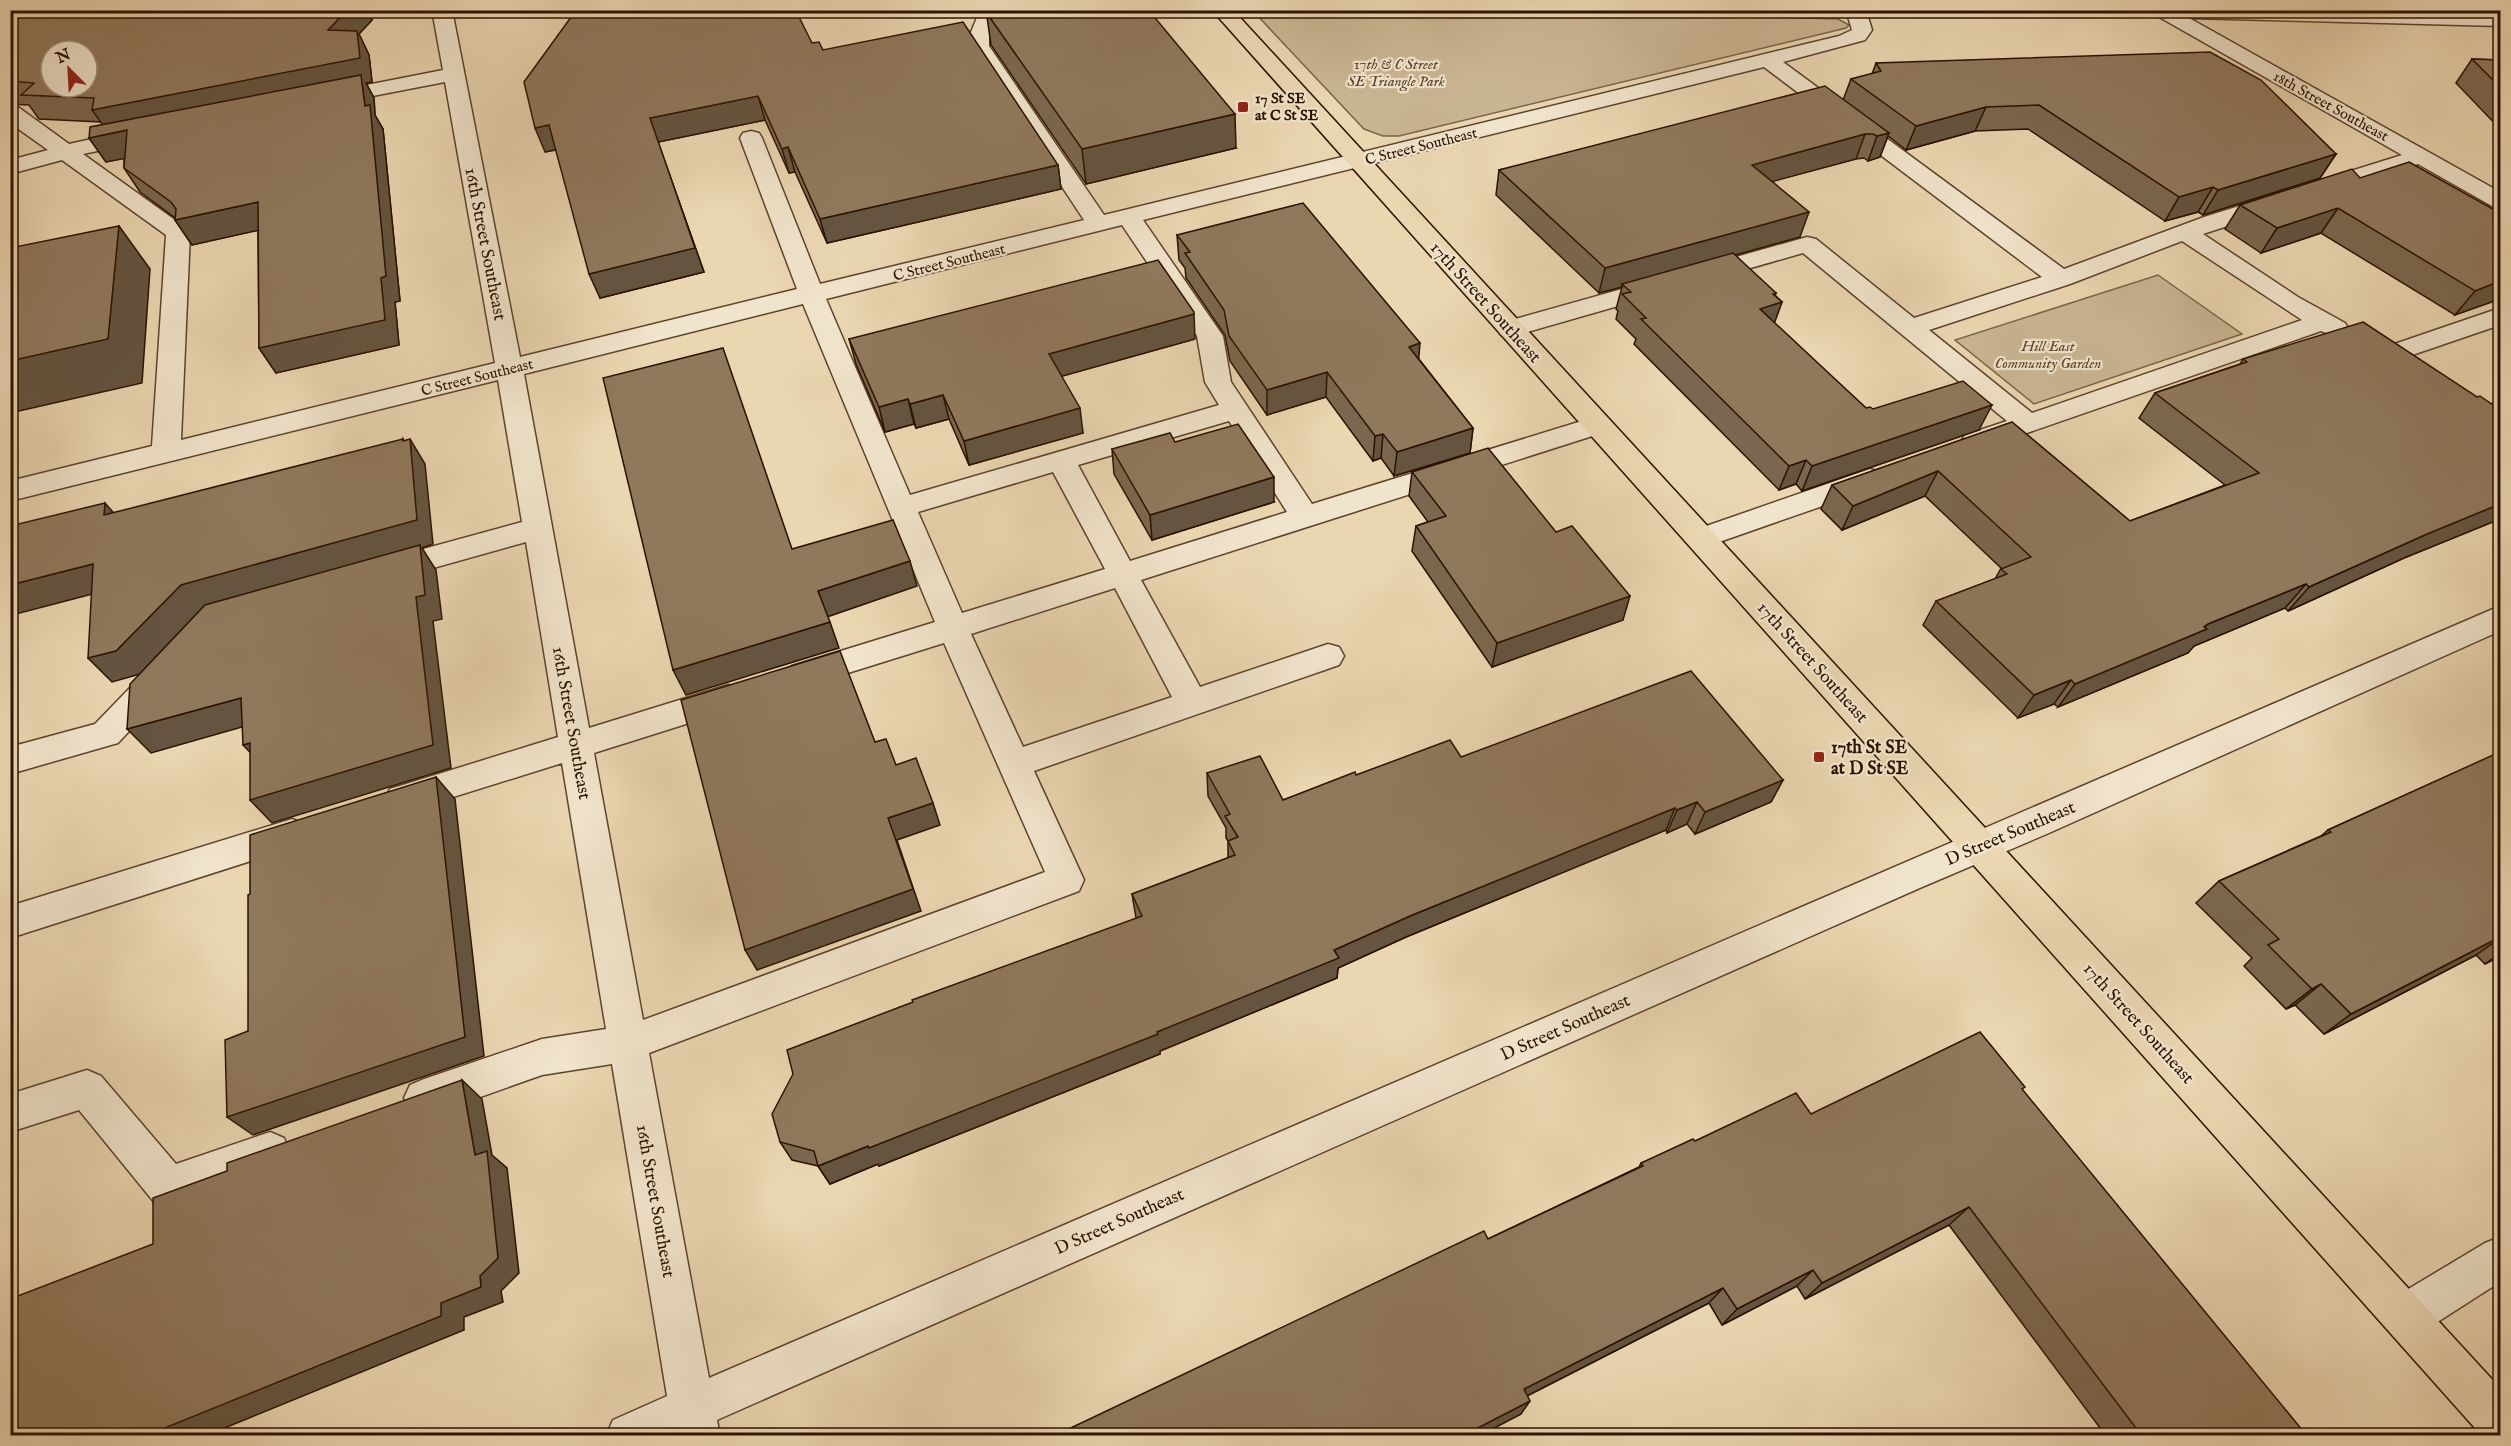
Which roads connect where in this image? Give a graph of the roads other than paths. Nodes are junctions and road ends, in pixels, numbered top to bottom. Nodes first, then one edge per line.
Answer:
1 (442, 10) edge
2 (990, 10) edge
3 (1222, 10) edge
4 (1856, 10) edge
5 (2162, 10) edge
6 (2500, 20) edge
7 (1768, 60) junction
8 (454, 74) junction
9 (304, 103) edge
10 (10, 112) edge
11 (152, 133) edge
12 (751, 138) dead end
13 (66, 151) junction
14 (2421, 156) junction
15 (1358, 161) junction
16 (10, 167) edge
17 (2500, 201) edge
18 (1129, 218) junction
19 (1099, 225) junction
20 (2186, 234) junction
21 (2061, 279) junction
22 (812, 295) junction
23 (2500, 316) edge
24 (2323, 322) junction
25 (1911, 327) junction
26 (1510, 328) junction
27 (2368, 347) junction
28 (510, 369) junction
29 (2414, 376) edge
30 (1234, 410) junction
31 (2028, 424) junction
32 (1598, 425) junction
33 (1951, 451) edge
34 (166, 453) junction
35 (1061, 460) junction
36 (1896, 470) edge
37 (10, 491) edge
38 (902, 507) junction
39 (1306, 518) junction
40 (538, 528) junction
41 (1702, 538) junction
42 (1123, 576) junction
43 (360, 578) edge
44 (2500, 618) edge
45 (953, 628) junction
46 (1328, 656) dead end
47 (175, 660) edge
48 (1192, 703) junction
49 (576, 745) junction
50 (10, 761) edge
51 (1014, 764) junction
52 (377, 807) edge
53 (320, 825) edge
54 (1979, 847) junction
55 (10, 922) edge
56 (628, 1043) junction
57 (395, 1108) edge
58 (10, 1113) edge
59 (305, 1140) edge
60 (2500, 1258) edge
61 (2406, 1316) junction
62 (2500, 1421) edge
63 (695, 1422) edge
64 (629, 1436) edge

1 - 8 street, 16th Street Southeast
2 - 19 street
3 - 15 main road, 17th Street Southeast
4 - 7 street, C Street Southeast
5 - 6 street
5 - 14 street, 18th Street Southeast
7 - 15 street, C Street Southeast
7 - 21 street
8 - 9 street
8 - 28 street, 16th Street Southeast
10 - 13 street
11 - 13 street
12 - 22 street
13 - 16 street
13 - 34 street
14 - 17 street, 18th Street Southeast
14 - 20 street
15 - 18 street, C Street Southeast
15 - 26 main road, 17th Street Southeast
18 - 19 street, C Street Southeast
18 - 30 street
19 - 22 street, C Street Southeast
20 - 21 street
20 - 24 street
21 - 25 street
22 - 28 street, C Street Southeast
22 - 38 street
23 - 27 street
24 - 27 street
24 - 31 street
25 - 26 street
25 - 31 street
26 - 32 main road, 17th Street Southeast
27 - 29 street
28 - 34 street, C Street Southeast
28 - 40 street, 16th Street Southeast
30 - 35 street
30 - 39 street
31 - 33 street
32 - 39 street
32 - 41 main road, 17th Street Southeast
34 - 37 street, C Street Southeast
35 - 38 street
35 - 42 street
36 - 41 street
38 - 45 street
39 - 42 street
40 - 43 street
40 - 49 street, 16th Street Southeast
41 - 54 main road, 17th Street Southeast
42 - 45 street
42 - 48 street
44 - 54 street, D Street Southeast
45 - 49 street
45 - 51 street
46 - 48 street
47 - 50 street
48 - 51 street
49 - 52 street
49 - 56 street, 16th Street Southeast
51 - 56 street
53 - 55 street
54 - 61 main road, 17th Street Southeast
54 - 63 street, D Street Southeast
56 - 57 street
56 - 63 street, 16th Street Southeast
58 - 59 street
60 - 61 street
61 - 62 main road, 17th Street Southeast
63 - 64 street, D Street Southeast

